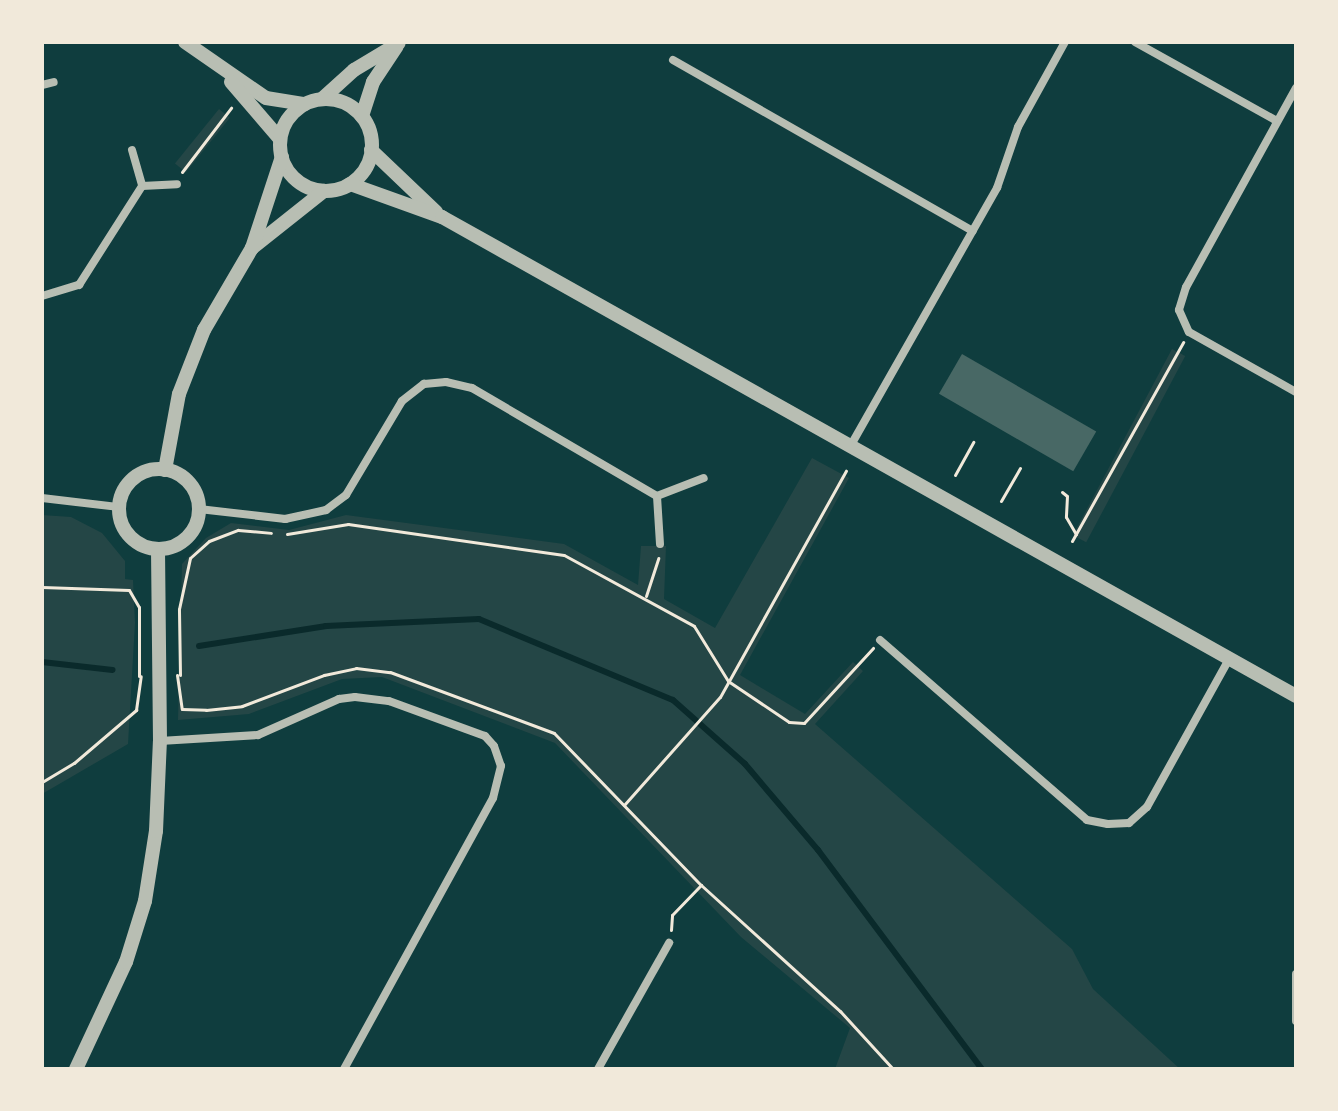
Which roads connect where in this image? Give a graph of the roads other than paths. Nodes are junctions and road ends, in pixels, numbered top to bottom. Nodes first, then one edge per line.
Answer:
1 (185, 42) edge
2 (399, 42) edge
3 (1065, 42) edge
4 (1135, 42) edge
5 (673, 60) dead end
6 (226, 75) junction
7 (54, 82) dead end
8 (42, 85) edge
9 (1296, 88) edge
10 (322, 99) junction
11 (305, 104) junction
12 (362, 116) junction
13 (1277, 121) junction
14 (280, 139) junction
15 (132, 150) dead end
16 (371, 150) junction
17 (282, 157) junction
18 (177, 184) road end
19 (350, 184) junction
20 (142, 186) junction
21 (324, 191) junction
22 (442, 217) junction
23 (973, 231) junction
24 (252, 248) junction
25 (42, 296) edge
26 (1296, 392) edge
27 (851, 445) junction
28 (165, 470) junction
29 (704, 478) dead end
30 (657, 496) junction
31 (42, 498) edge
32 (119, 507) junction
33 (199, 509) junction
34 (660, 544) road end
35 (158, 550) junction
36 (880, 640) road end
37 (1229, 659) junction
38 (1296, 696) edge
39 (160, 741) junction
40 (669, 943) road end
41 (1296, 974) edge
42 (1296, 1021) edge
43 (76, 1069) edge
44 (344, 1069) edge
45 (598, 1069) edge

1 - 6 street
2 - 10 street
2 - 12 street
3 - 23 street
4 - 13 street
5 - 23 street
6 - 11 street
6 - 14 street
7 - 8 street
9 - 13 street
10 - 11 street
10 - 12 street
11 - 14 street
12 - 16 street
13 - 26 street
14 - 17 street
15 - 20 street
16 - 19 street
16 - 22 street
17 - 21 street
17 - 24 street
18 - 20 street
19 - 21 street
19 - 22 street
20 - 25 street
21 - 24 street
22 - 27 street
23 - 27 street
24 - 28 street
27 - 37 street
28 - 32 street
28 - 33 street
29 - 30 street
30 - 33 street
30 - 34 street
31 - 32 street
32 - 35 street
33 - 35 street
35 - 39 street
36 - 37 street
37 - 38 street
39 - 43 street
39 - 44 street
40 - 45 street
41 - 42 street

